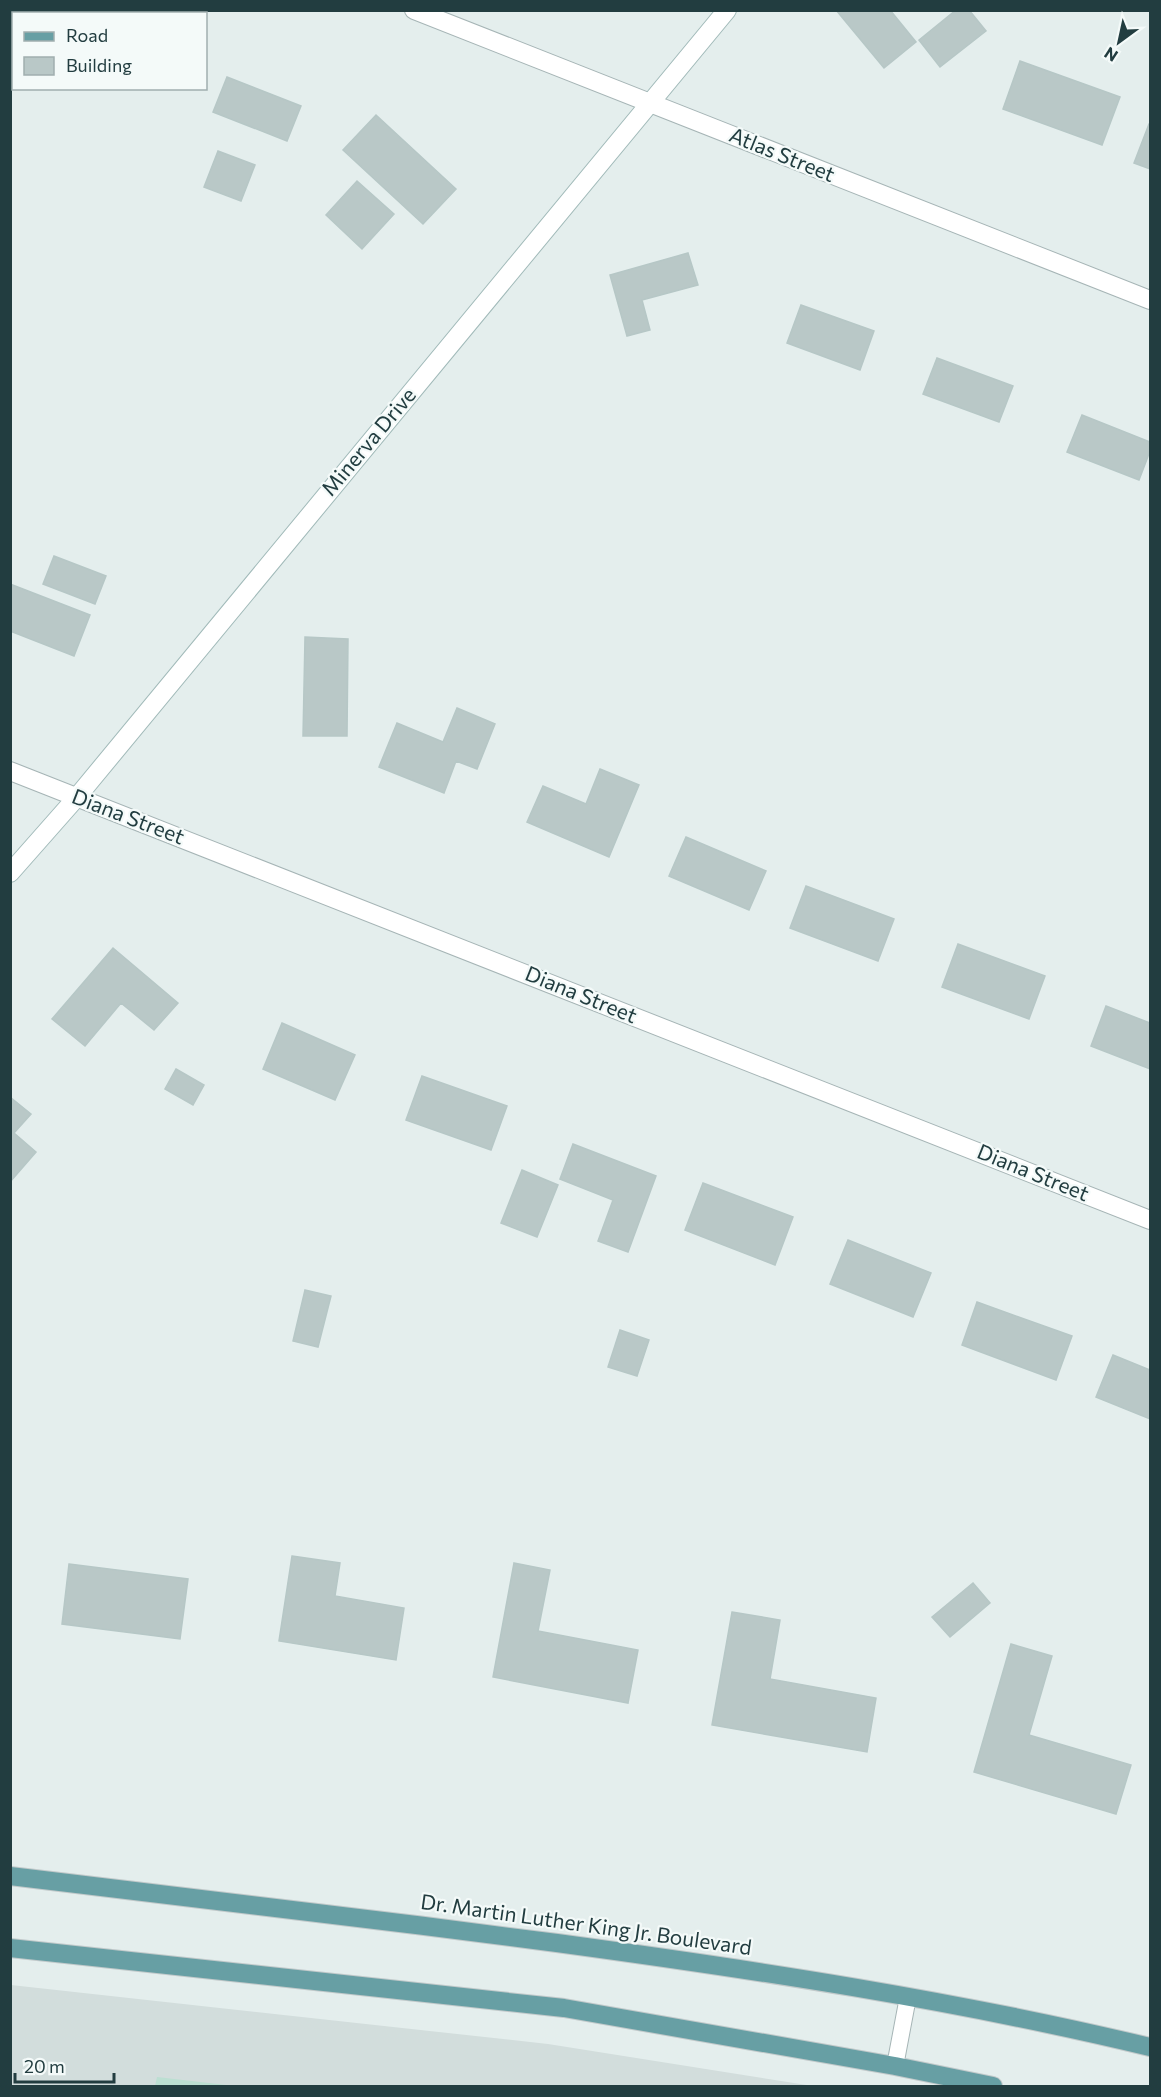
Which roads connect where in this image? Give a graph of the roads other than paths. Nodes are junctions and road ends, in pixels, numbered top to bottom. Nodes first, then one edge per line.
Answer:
1 (414, 10) edge
2 (727, 10) edge
3 (650, 102) junction
4 (1150, 300) edge
5 (10, 771) edge
6 (77, 797) junction
7 (10, 873) edge
8 (1150, 1220) edge
9 (10, 1876) edge
10 (10, 1948) edge
11 (908, 1997) junction
12 (1150, 2047) edge
13 (895, 2066) junction
14 (993, 2086) edge

1 - 3 street, Atlas Street
2 - 3 street, Minerva Drive
3 - 4 street, Atlas Street
3 - 6 street, Minerva Drive
5 - 6 street, Diana Street
6 - 7 street, Minerva Drive
6 - 8 street, Diana Street
9 - 11 main road, Dr. Martin Luther King Jr. Boulevard
10 - 13 main road
11 - 12 main road, Dr. Martin Luther King Jr. Boulevard
11 - 13 lane
13 - 14 main road

